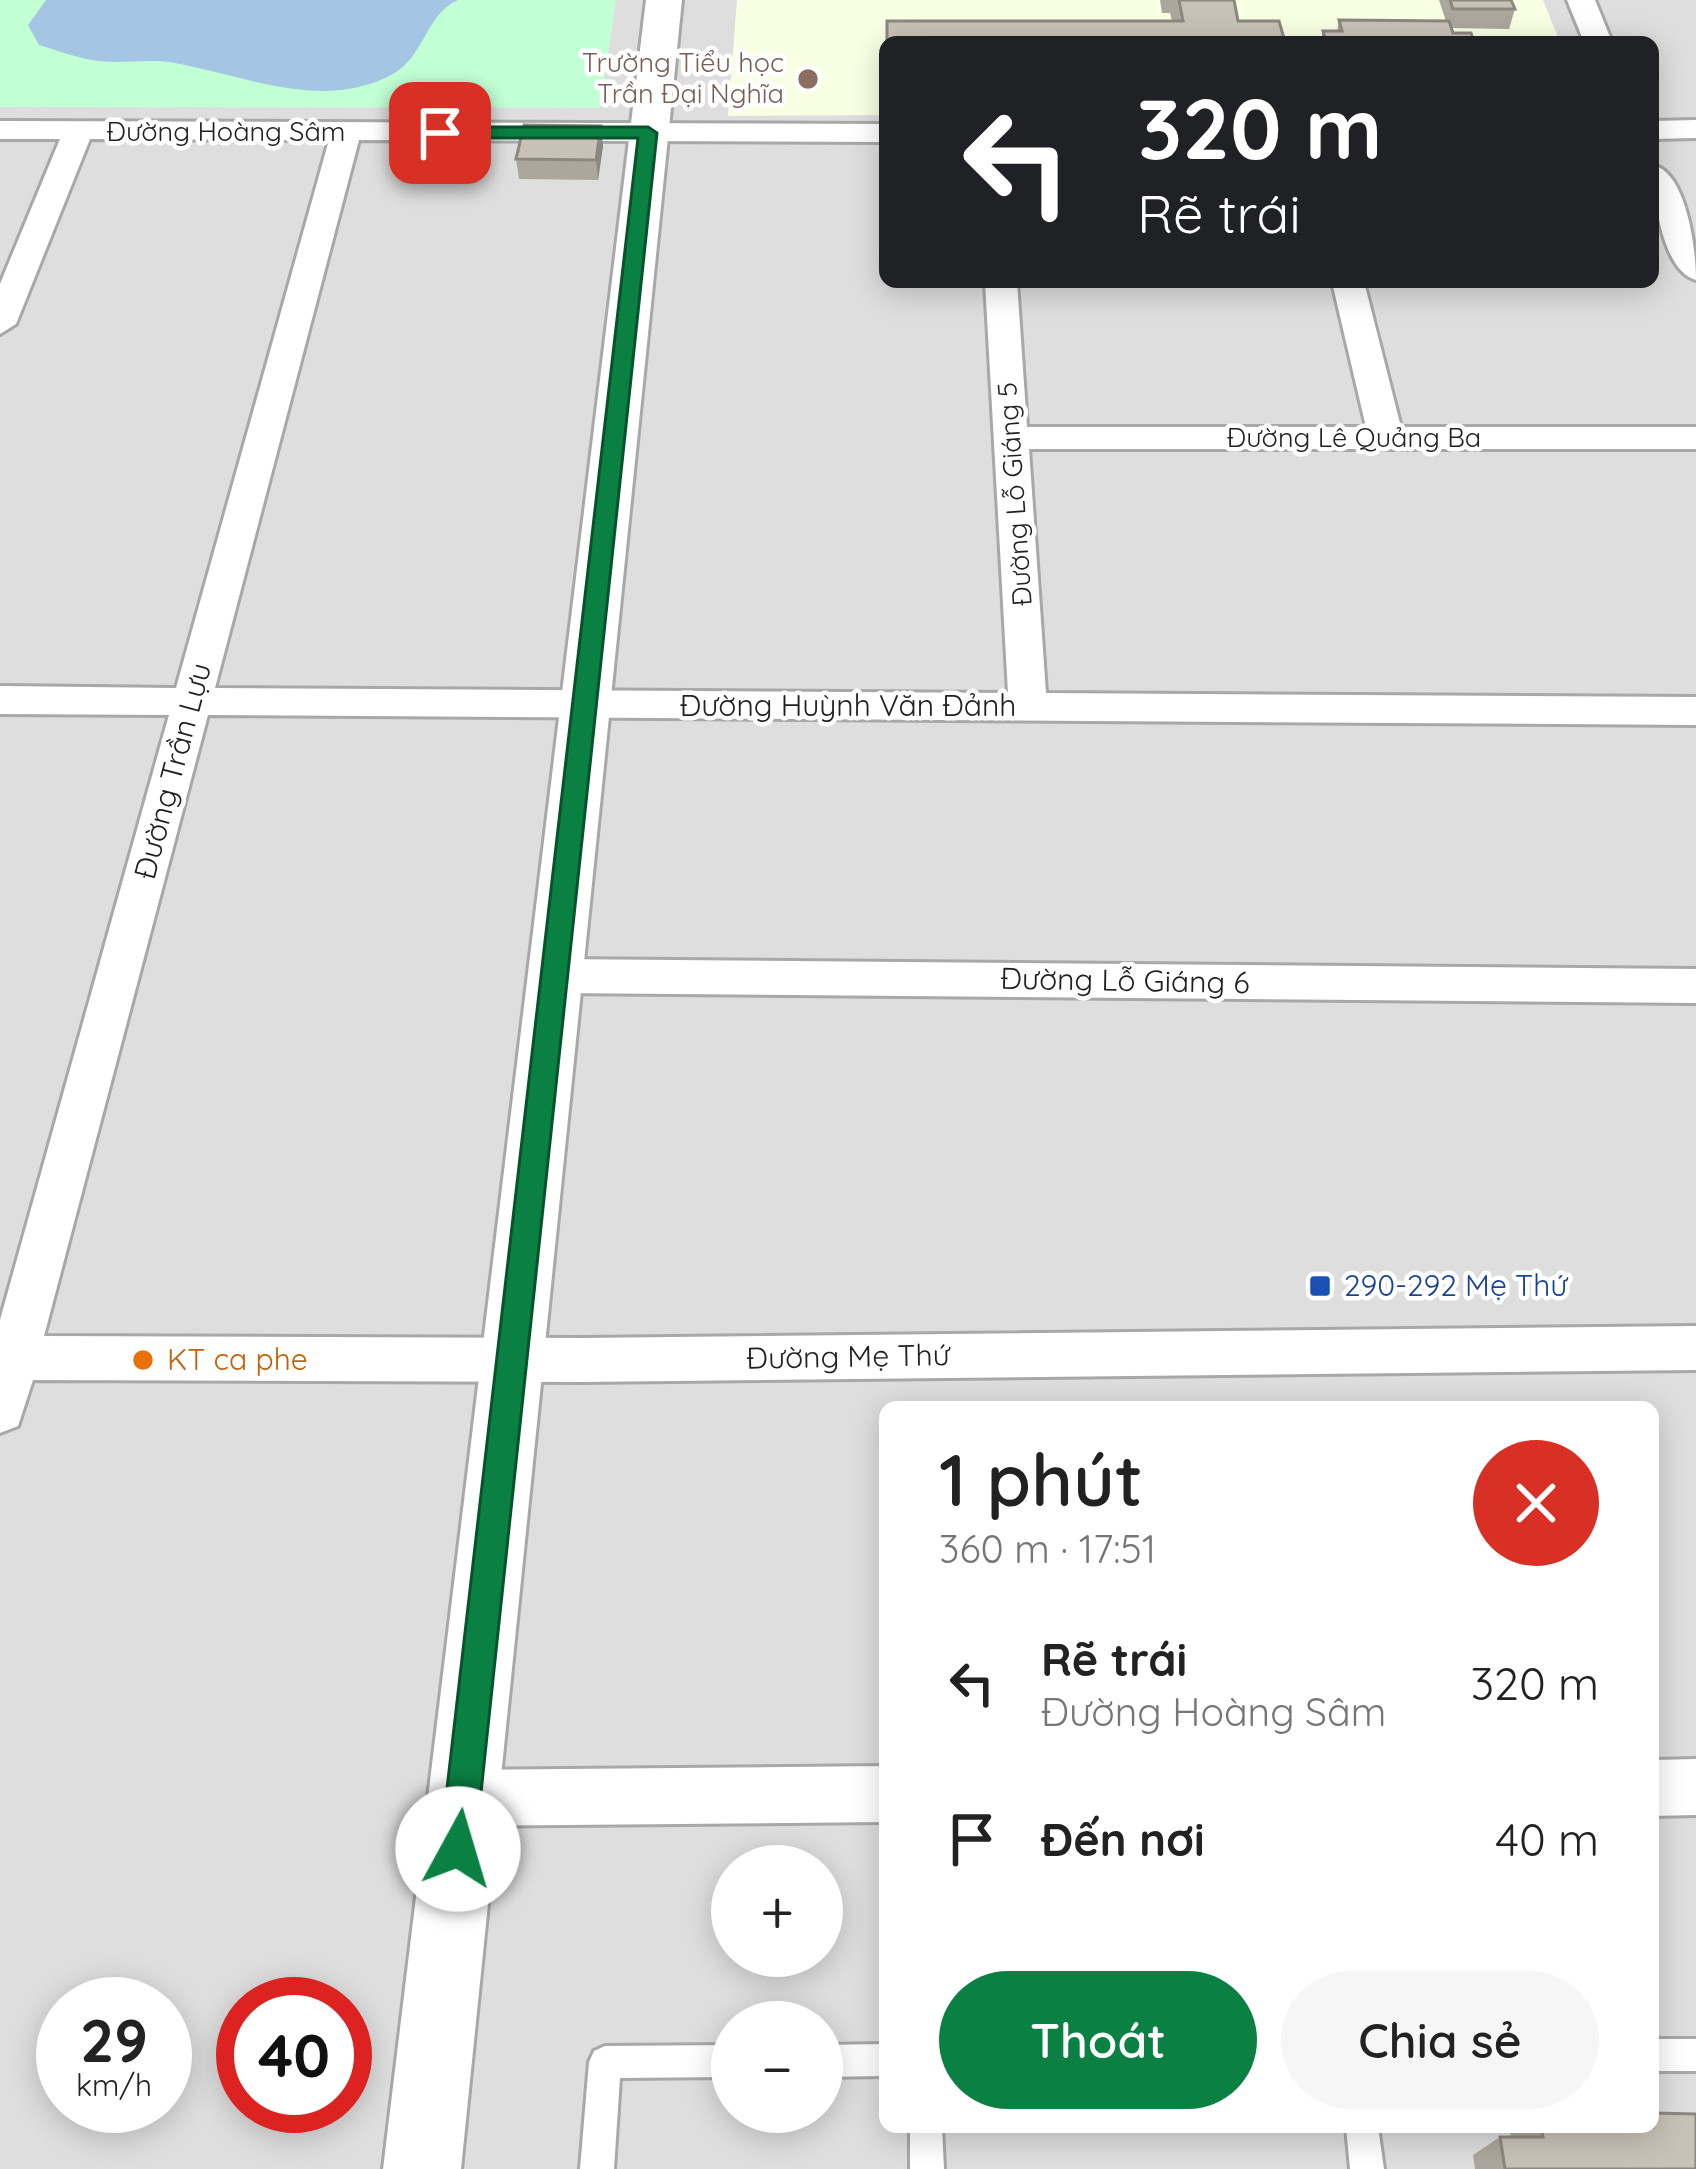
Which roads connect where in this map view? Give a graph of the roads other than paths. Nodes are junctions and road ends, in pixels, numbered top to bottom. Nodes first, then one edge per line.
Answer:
1 (664, 0) edge
2 (1581, 0) edge
3 (1596, 36) edge
4 (1696, 129) edge
5 (0, 130) edge
6 (79, 130) junction
7 (1659, 130) edge
8 (346, 133) junction
9 (648, 133) junction
10 (879, 133) edge
11 (1659, 187) edge
12 (1696, 270) edge
13 (1001, 288) edge
14 (1349, 288) edge
15 (0, 324) edge
16 (1011, 438) junction
17 (1386, 438) junction
18 (1696, 438) edge
19 (0, 700) edge
20 (192, 701) junction
21 (584, 704) junction
22 (1028, 707) junction
23 (1696, 711) edge
24 (555, 976) junction
25 (1696, 986) edge
26 (1696, 1348) edge
27 (7, 1358) edge
28 (512, 1360) junction
29 (0, 1410) edge
30 (1696, 1787) edge
31 (1659, 1788) edge
32 (879, 1794) edge
33 (463, 1798) junction
34 (1659, 2055) edge
35 (1696, 2055) edge
36 (879, 2060) edge
37 (711, 2061) edge
38 (843, 2061) edge
39 (926, 2133) edge
40 (1363, 2133) edge
41 (422, 2169) edge
42 (596, 2169) edge
43 (927, 2169) edge
44 (1367, 2169) edge

1 - 9 street
2 - 3 street
4 - 7 street
5 - 6 street, Đường Hoàng Sâm
6 - 8 street, Đường Hoàng Sâm
6 - 15 street
8 - 9 street, Đường Hoàng Sâm
8 - 20 street, Đường Trần Lựu
9 - 10 street, Đường Hoàng Sâm
9 - 21 street
11 - 12 street
13 - 16 street, Đường Lỗ Giáng 5
14 - 17 street
16 - 17 street, Đường Lê Quảng Ba
16 - 22 street, Đường Lỗ Giáng 5
17 - 18 street, Đường Lê Quảng Ba
19 - 20 street, Đường Huỳnh Văn Đảnh
20 - 21 street, Đường Huỳnh Văn Đảnh
20 - 27 street, Đường Trần Lựu
21 - 22 street, Đường Huỳnh Văn Đảnh
21 - 24 street
22 - 23 street, Đường Huỳnh Văn Đảnh
24 - 25 street, Đường Lỗ Giáng 6
24 - 28 street
26 - 28 street, Đường Mẹ Thứ
27 - 28 street, Đường Mẹ Thứ
27 - 29 street, Đường Trần Lựu
28 - 33 street
30 - 31 street
32 - 33 street
33 - 41 street
34 - 35 lane
36 - 38 lane
37 - 42 lane
39 - 43 lane
40 - 44 lane

